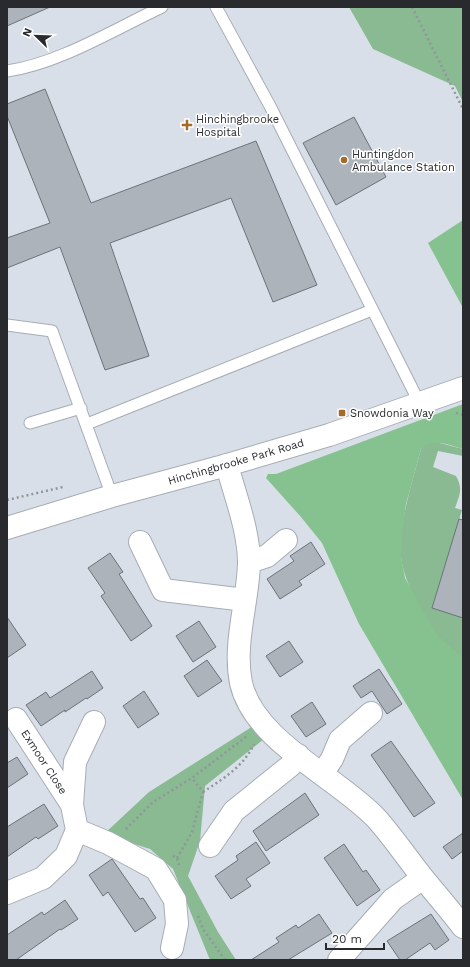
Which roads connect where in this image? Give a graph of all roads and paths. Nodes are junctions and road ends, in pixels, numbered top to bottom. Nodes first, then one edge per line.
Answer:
1 (162, 7) edge
2 (216, 7) edge
3 (412, 7) edge
4 (7, 71) edge
5 (463, 109) edge
6 (372, 310) junction
7 (7, 325) edge
8 (463, 388) edge
9 (420, 404) junction
10 (80, 408) junction
11 (30, 423) dead end
12 (86, 424) junction
13 (227, 465) junction
14 (112, 496) junction
15 (7, 528) edge
16 (286, 540) dead end
17 (140, 542) dead end
18 (249, 562) junction
19 (245, 600) junction
20 (371, 712) dead end
21 (16, 718) dead end
22 (94, 722) dead end
23 (263, 724) junction
24 (298, 755) junction
25 (322, 774) junction
26 (192, 778) junction
27 (203, 792) junction
28 (72, 805) junction
29 (77, 830) junction
30 (108, 843) junction
31 (210, 846) dead end
32 (177, 858) dead end
33 (423, 878) junction
34 (7, 893) edge
35 (463, 927) edge
36 (172, 948) dead end
37 (340, 960) edge

1 - 4 lane
2 - 6 lane
3 - 5 path
6 - 9 lane
6 - 12 lane
7 - 10 lane
8 - 9 street, Hinchingbrooke Park Road
9 - 13 street, Hinchingbrooke Park Road
10 - 11 lane
10 - 12 lane
12 - 14 lane
13 - 14 street, Hinchingbrooke Park Road
13 - 18 street
14 - 15 street, Hinchingbrooke Park Road
16 - 18 street
17 - 19 street
18 - 19 street
19 - 23 street
20 - 25 street
21 - 28 street, Exmoor Close
22 - 28 street, Exmoor Close
23 - 24 street
23 - 26 path
23 - 27 path
24 - 25 street
24 - 31 street
25 - 33 street
26 - 27 path
26 - 30 path
27 - 32 path
28 - 29 street, Exmoor Close
29 - 30 street
29 - 34 street
30 - 36 street
33 - 35 street
33 - 37 street

